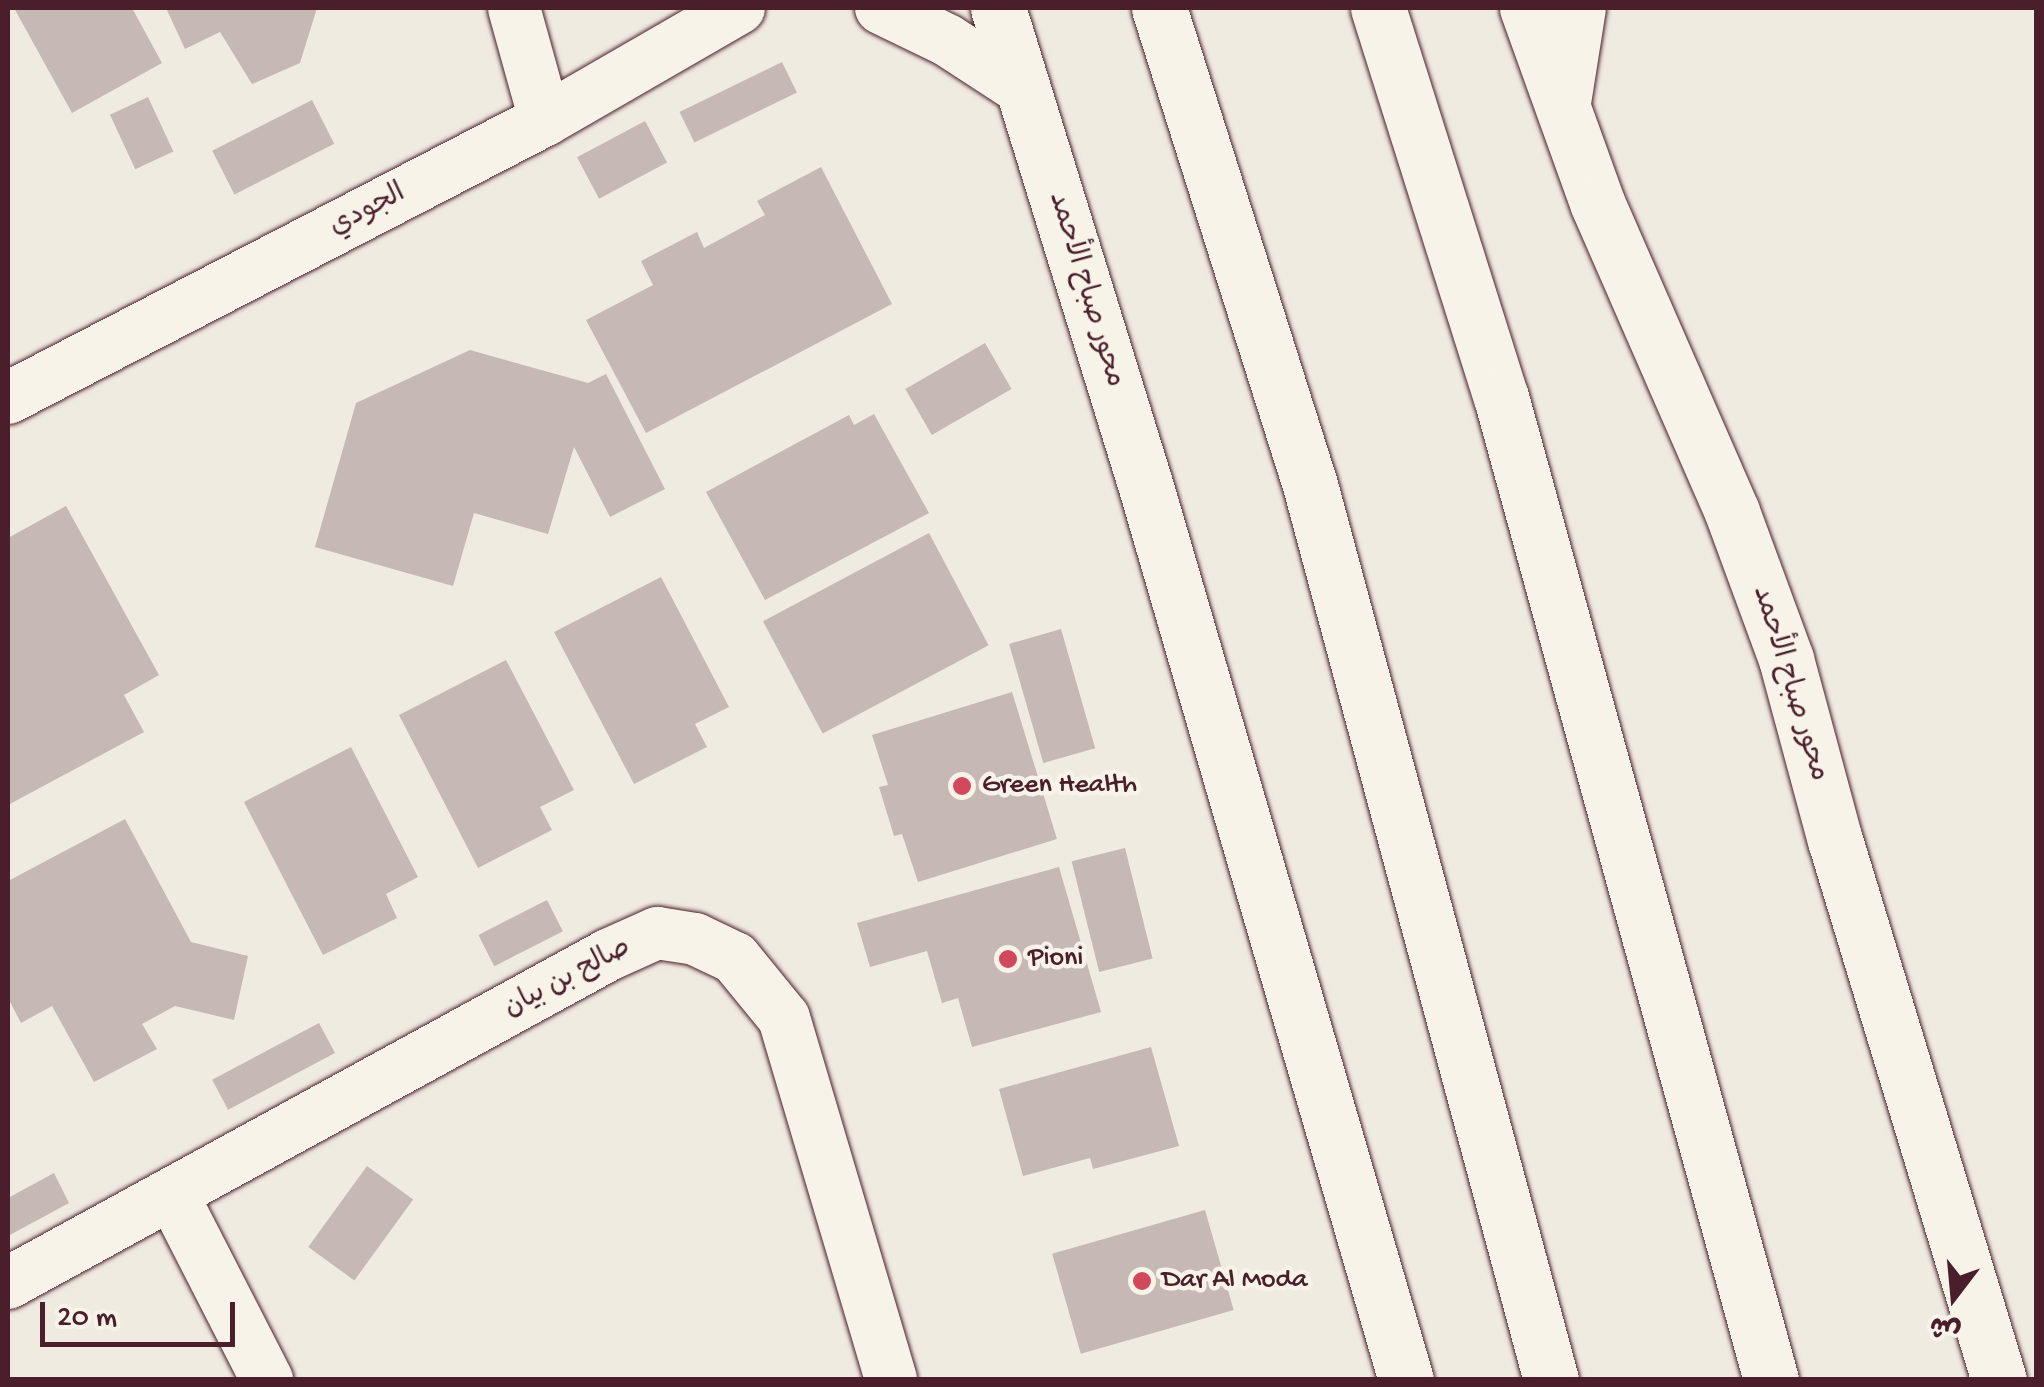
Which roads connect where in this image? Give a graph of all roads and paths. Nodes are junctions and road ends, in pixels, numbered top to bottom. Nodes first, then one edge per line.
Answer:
1 (514, 8) edge
2 (780, 8) edge
3 (880, 8) edge
4 (998, 8) edge
5 (1159, 8) edge
6 (1378, 8) edge
7 (1527, 8) edge
8 (1580, 8) edge
9 (732, 12) edge
10 (1024, 90) junction
11 (1564, 109) junction
12 (545, 120) junction
13 (8, 398) edge
14 (173, 1196) junction
15 (8, 1283) edge
16 (268, 1380) edge
17 (891, 1380) edge
18 (1406, 1380) edge
19 (1552, 1380) edge
20 (1771, 1380) edge
21 (1999, 1380) edge

1 - 12 street
2 - 9 street, الجودي
3 - 10 street
4 - 10 main road, محور صباح الأحمد
5 - 19 main road
6 - 20 main road
7 - 11 main road, محور صباح الأحمد
8 - 11 street
9 - 12 street, الجودي
10 - 18 main road, محور صباح الأحمد
11 - 21 main road, محور صباح الأحمد
12 - 13 street, الجودي
14 - 15 street, صالح بن بيان
14 - 16 street
14 - 17 street, صالح بن بيان

